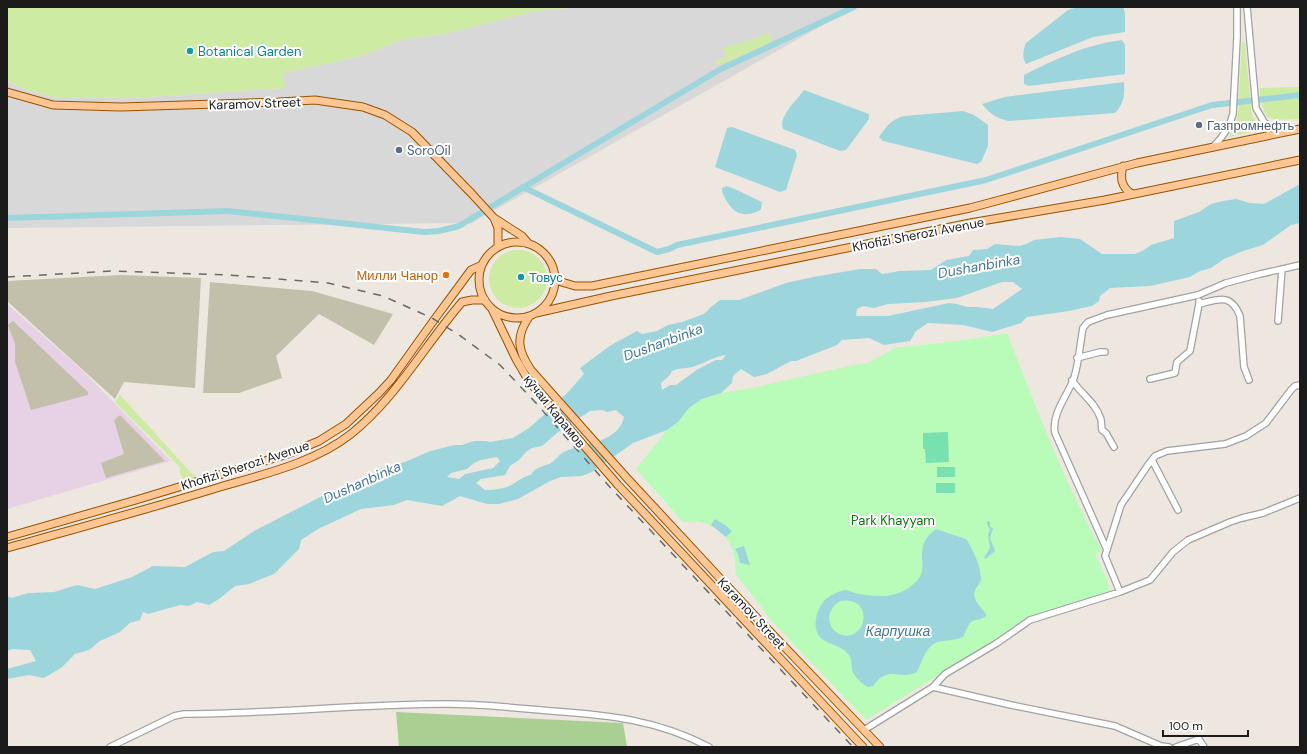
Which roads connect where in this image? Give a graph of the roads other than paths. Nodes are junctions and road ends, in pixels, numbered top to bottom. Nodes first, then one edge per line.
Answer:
1 (1237, 7) edge
2 (1247, 7) edge
3 (1237, 38) junction
4 (1249, 38) junction
5 (7, 92) edge
6 (1300, 129) edge
7 (1278, 134) junction
8 (1213, 148) junction
9 (1300, 160) edge
10 (1123, 166) junction
11 (1132, 194) junction
12 (494, 218) junction
13 (528, 243) junction
14 (498, 247) junction
15 (482, 265) junction
16 (1300, 266) edge
17 (1282, 269) junction
18 (555, 280) junction
19 (1198, 295) junction
20 (485, 300) junction
21 (1199, 304) junction
22 (492, 309) junction
23 (536, 313) junction
24 (529, 316) junction
25 (1278, 321) dead end
26 (1105, 352) dead end
27 (1077, 358) junction
28 (1150, 379) dead end
29 (1072, 380) junction
30 (1249, 380) dead end
31 (1300, 384) edge
32 (1114, 447) dead end
33 (1152, 460) junction
34 (262, 462) junction
35 (266, 473) junction
36 (626, 477) joint
37 (618, 485) joint
38 (1300, 498) edge
39 (1178, 510) dead end
40 (7, 537) edge
41 (7, 548) edge
42 (1107, 550) junction
43 (1120, 592) junction
44 (932, 687) junction
45 (823, 688) junction
46 (814, 695) junction
47 (864, 730) junction
48 (110, 747) edge
49 (709, 747) edge
50 (863, 747) edge
51 (880, 747) edge
52 (1169, 747) edge
53 (1176, 747) edge
54 (1204, 747) edge

1 - 3 street
2 - 4 street
3 - 4 street
3 - 8 street
4 - 7 street
5 - 12 main road, Karamov Street
6 - 7 main road, Khofizi Sherozi Avenue
7 - 8 main road, Khofizi Sherozi Avenue
8 - 10 main road, Khofizi Sherozi Avenue
9 - 11 main road, Khofizi Sherozi Avenue
10 - 11 main road
10 - 18 main road, Khofizi Sherozi Avenue
11 - 23 main road, Khofizi Sherozi Avenue
12 - 13 main road
12 - 14 main road
13 - 14 main road
13 - 18 main road
14 - 15 main road
15 - 20 main road
15 - 34 main road, Khofizi Sherozi Avenue
16 - 17 street
17 - 19 street
17 - 25 street
18 - 23 main road
19 - 21 street
19 - 27 street
20 - 22 main road
20 - 35 main road, Khofizi Sherozi Avenue
21 - 28 street
21 - 30 street
22 - 24 main road
22 - 37 main road, кӯчаи Карамов
23 - 24 main road
24 - 36 main road, кӯчаи Карамов
26 - 27 street
27 - 29 street
29 - 32 street
29 - 42 street
31 - 33 street
33 - 39 street
33 - 42 street
34 - 35 main road
34 - 40 main road, Khofizi Sherozi Avenue
35 - 41 main road, Khofizi Sherozi Avenue
36 - 45 main road, Karamov Street
37 - 46 main road, Karamov Street
38 - 43 street
42 - 43 street
43 - 44 street
44 - 47 street
44 - 52 street
45 - 46 main road
45 - 47 main road, Karamov Street
46 - 50 main road, Karamov Street
47 - 51 main road, Karamov Street
48 - 49 street
53 - 54 street

